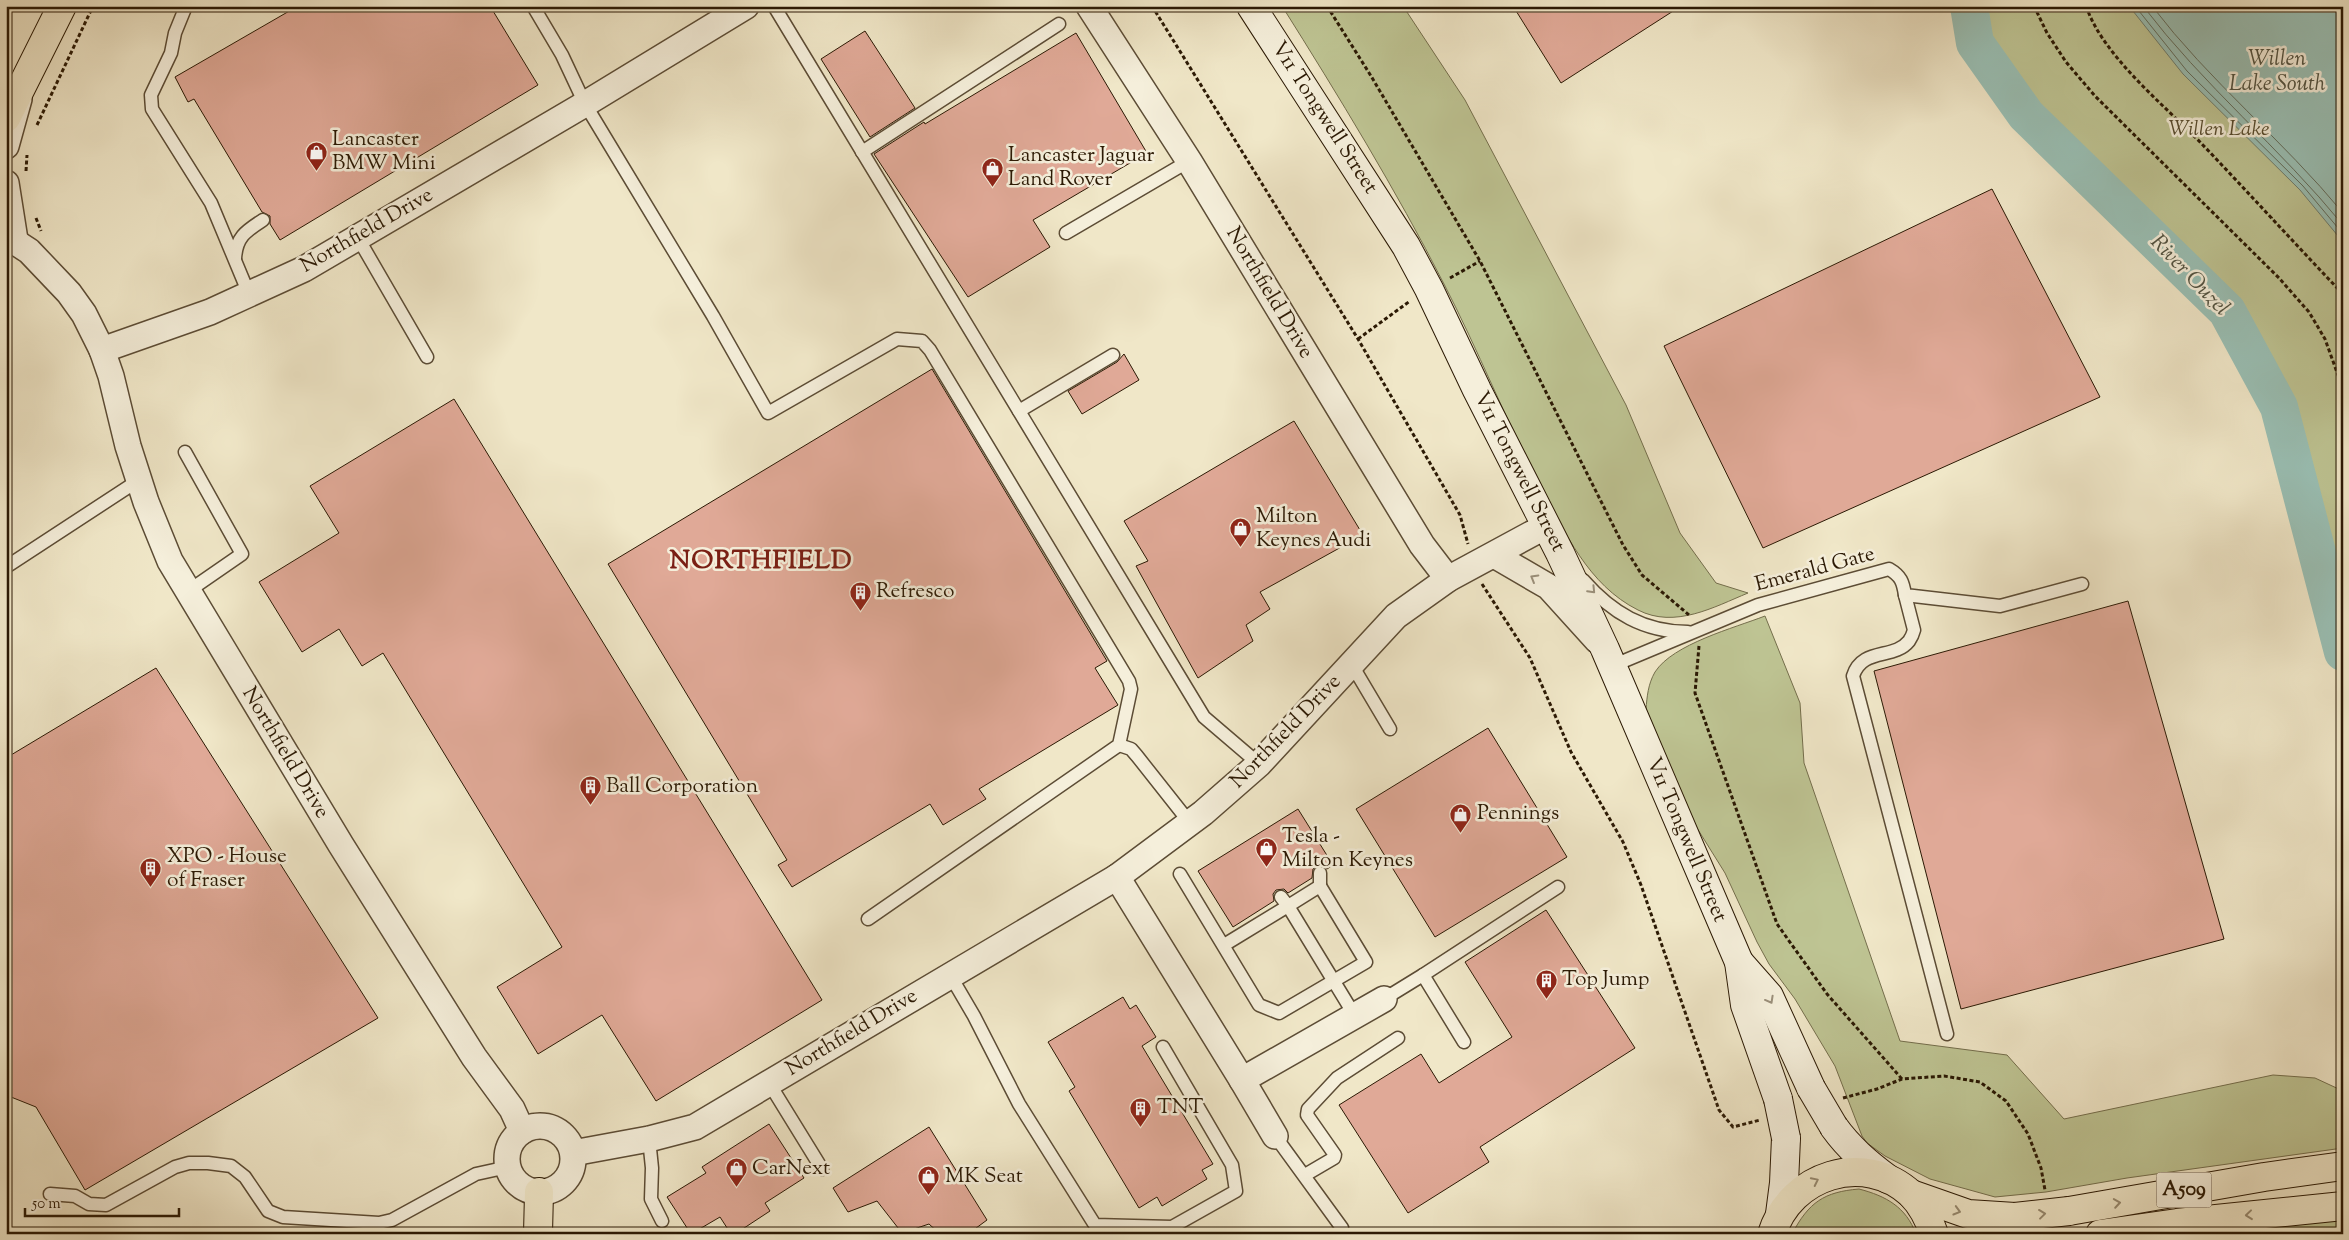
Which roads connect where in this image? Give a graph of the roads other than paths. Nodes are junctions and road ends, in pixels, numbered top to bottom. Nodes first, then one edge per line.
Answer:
1 (62, 6) edge
2 (186, 6) edge
3 (533, 6) edge
4 (746, 6) edge
5 (774, 6) edge
6 (1089, 6) edge
7 (1251, 6) edge
8 (1059, 24) dead end
9 (33, 66) junction
10 (584, 104) junction
11 (6, 118) edge
12 (17, 150) edge
13 (862, 152) junction
14 (1188, 161) junction
15 (16, 181) edge
16 (263, 220) dead end
17 (1066, 232) dead end
18 (358, 238) junction
19 (17, 242) edge
20 (235, 261) junction
21 (248, 294) junction
22 (102, 350) junction
23 (1113, 355) dead end
24 (427, 357) dead end
25 (1019, 411) junction
26 (185, 452) dead end
27 (139, 480) junction
28 (1546, 526) junction
29 (1560, 553) junction
30 (1494, 555) junction
31 (6, 567) edge
32 (1448, 579) junction
33 (2082, 584) dead end
34 (187, 592) junction
35 (1905, 595) junction
36 (1695, 630) junction
37 (1608, 657) junction
38 (1352, 665) junction
39 (1390, 729) dead end
40 (1119, 745) junction
41 (1259, 764) junction
42 (1190, 823) junction
43 (1320, 873) dead end
44 (1180, 874) dead end
45 (1117, 877) junction
46 (1313, 886) junction
47 (1558, 887) dead end
48 (1284, 901) junction
49 (868, 919) dead end
50 (1224, 946) junction
51 (1739, 962) junction
52 (950, 974) junction
53 (1423, 975) junction
54 (1334, 981) junction
55 (1384, 999) joint
56 (1355, 1016) junction
57 (1947, 1034) dead end
58 (1398, 1038) dead end
59 (1464, 1042) dead end
60 (1163, 1047) dead end
61 (1242, 1080) junction
62 (770, 1083) junction
63 (522, 1131) junction
64 (1275, 1136) joint
65 (649, 1139) junction
66 (573, 1153) junction
67 (2343, 1166) edge
68 (508, 1167) junction
69 (822, 1169) dead end
70 (1306, 1175) junction
71 (1888, 1179) junction
72 (539, 1192) junction
73 (50, 1194) dead end
74 (1911, 1194) junction
75 (2343, 1206) edge
76 (662, 1221) dead end
77 (1773, 1226) edge
78 (1342, 1228) dead end
79 (538, 1234) edge
80 (1934, 1234) edge
81 (2100, 1234) edge

1 - 9 main road
2 - 20 lane
3 - 10 lane
4 - 10 street, Northfield Drive
5 - 13 lane
6 - 14 street, Northfield Drive
7 - 28 street, V11 Tongwell Street
8 - 13 lane
9 - 11 main road
9 - 12 street
10 - 18 street, Northfield Drive
10 - 40 lane
13 - 25 lane
14 - 17 lane
14 - 32 street, Northfield Drive
15 - 19 street
16 - 20 lane
18 - 21 street, Northfield Drive
18 - 24 lane
19 - 22 street, Northfield Drive
20 - 21 lane
21 - 22 street, Northfield Drive
22 - 27 street, Northfield Drive
23 - 25 lane
25 - 41 lane
26 - 34 lane
27 - 31 lane
27 - 34 street, Northfield Drive
28 - 29 street, V11 Tongwell Street
28 - 30 street, Northfield Drive
29 -> 36 lane
29 - 37 street, V11 Tongwell Street
30 - 32 street, Northfield Drive
37 -> 30 street
32 - 38 street, Northfield Drive
33 - 35 lane
34 - 63 street, Northfield Drive
35 - 36 lane, Emerald Gate
35 - 57 lane
36 - 37 lane, Emerald Gate
37 - 51 street, V11 Tongwell Street
38 - 39 lane
38 - 41 street, Northfield Drive
40 - 42 lane
40 - 49 lane
41 - 42 street, Northfield Drive
42 - 45 street, Northfield Drive
43 - 46 lane
44 - 50 lane
45 - 52 street, Northfield Drive
45 - 61 street
46 - 48 lane
46 - 54 lane
47 - 53 lane
48 - 50 lane
48 - 54 lane
50 - 54 lane
51 -> 71 street, V11 Tongwell Street, bridge
51 - 77 street, V11 Tongwell Street, bridge
52 - 60 lane
52 - 62 street, Northfield Drive
53 - 55 lane
53 - 59 lane
54 - 56 lane
55 - 56 street
56 - 61 street
58 - 70 lane
61 - 64 street
62 - 65 street, Northfield Drive
62 - 69 lane
63 - 66 street
63 - 68 street
64 - 70 lane
65 - 66 street, Northfield Drive
65 - 76 lane
66 - 72 street
74 -> 67 main road, A509, bridge
68 - 72 street
68 - 73 lane
70 - 78 lane
71 - 74 main road, A509
77 -> 71 main road, A509
72 - 79 main road
74 - 80 main road, A509
75 -> 81 main road, A509

